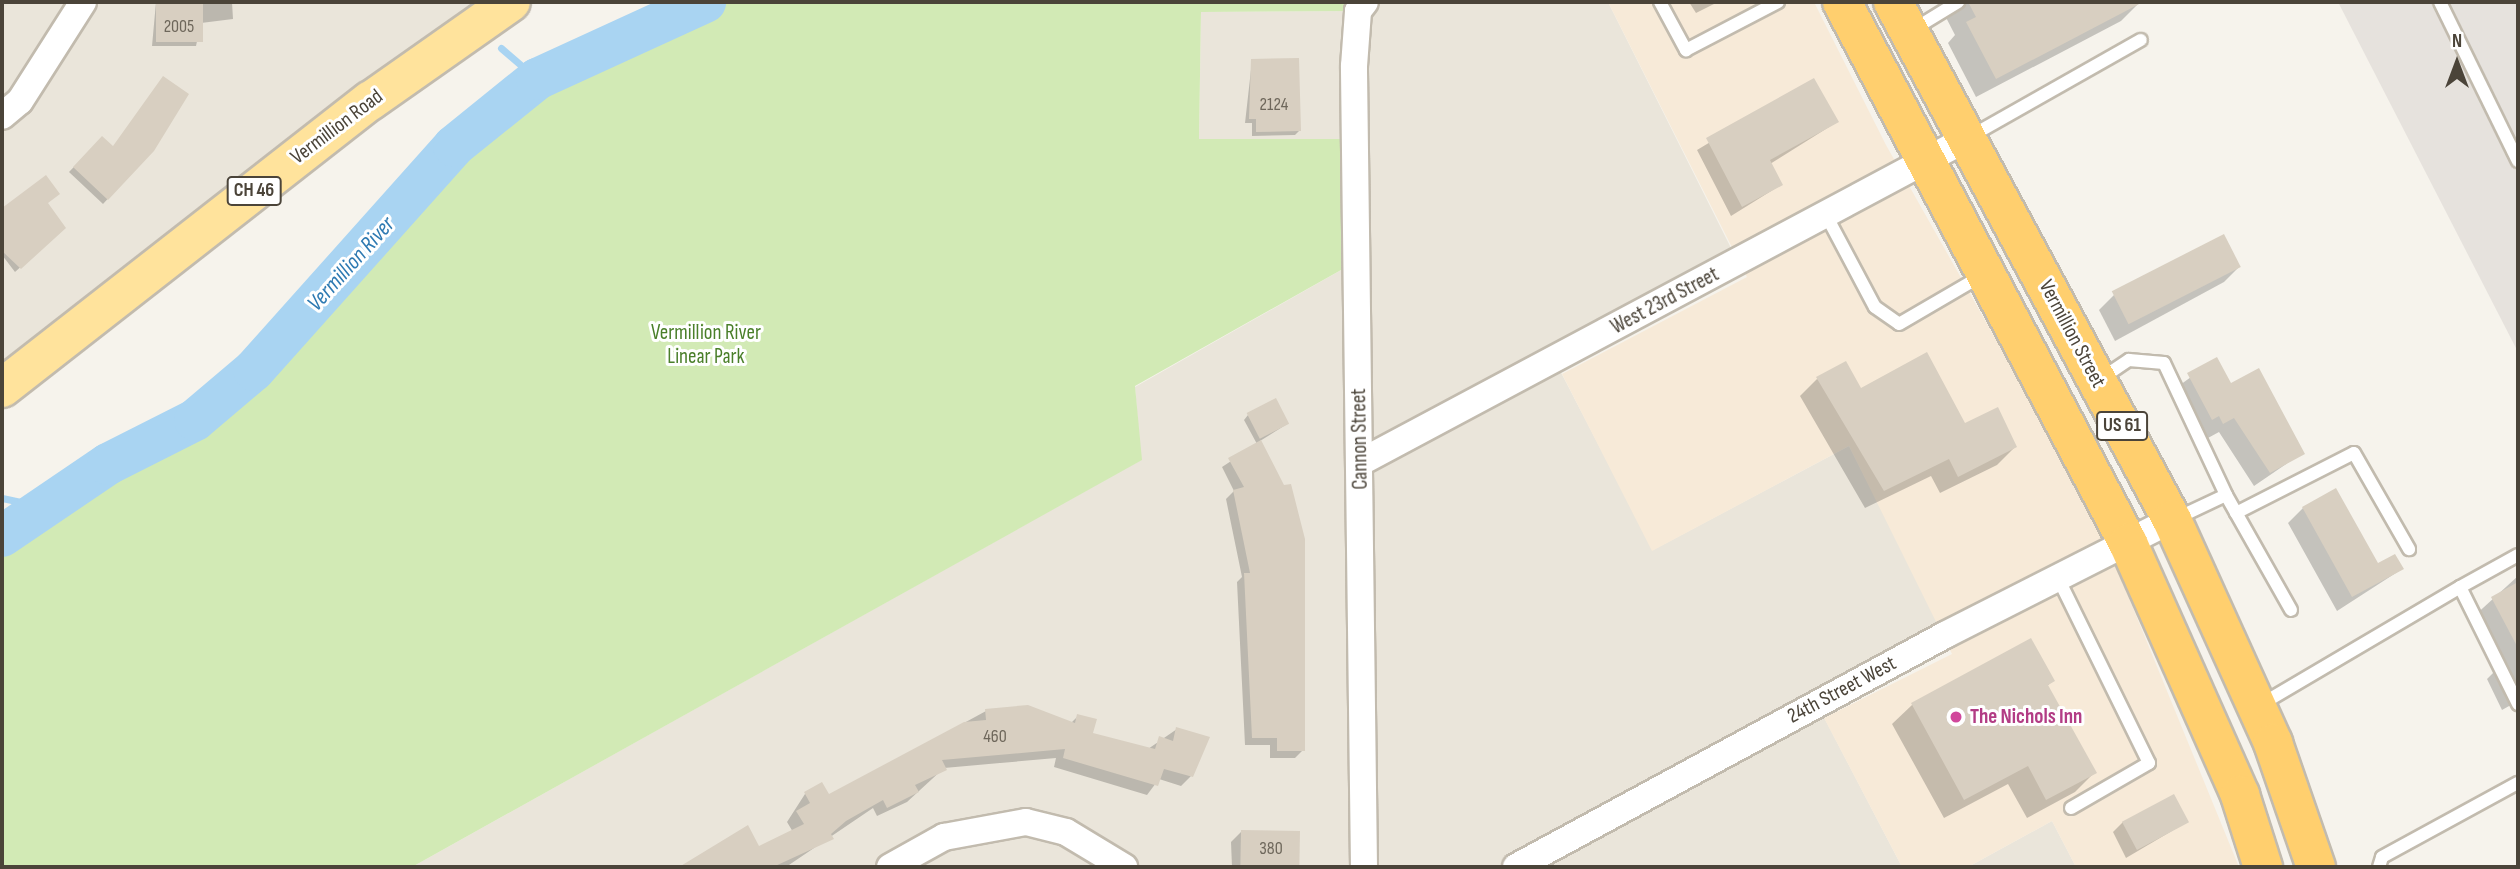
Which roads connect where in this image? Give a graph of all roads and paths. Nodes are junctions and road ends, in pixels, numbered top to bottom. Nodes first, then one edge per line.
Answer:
1 (83, 2) edge
2 (1660, 2) edge
3 (1778, 2) edge
4 (1842, 2) edge
5 (1958, 2) edge
6 (2440, 2) edge
7 (506, 3) edge
8 (1361, 6) edge
9 (1901, 17) edge
10 (2141, 40) dead end
11 (2, 116) edge
12 (1968, 138) junction
13 (1927, 161) junction
14 (2518, 161) edge
15 (1826, 215) junction
16 (1987, 274) junction
17 (2098, 381) junction
18 (2, 388) edge
19 (1360, 462) junction
20 (2226, 495) junction
21 (2236, 513) junction
22 (2172, 520) junction
23 (2128, 543) junction
24 (2409, 549) dead end
25 (2518, 555) edge
26 (2058, 578) junction
27 (2460, 587) junction
28 (2291, 610) dead end
29 (2518, 704) edge
30 (2257, 707) junction
31 (2518, 783) edge
32 (2071, 808) dead end
33 (890, 867) edge
34 (1124, 867) edge
35 (1364, 867) edge
36 (1517, 867) edge
37 (2263, 867) edge
38 (2316, 867) edge
39 (2379, 867) edge

1 - 11 street
2 - 3 lane
4 - 13 highway, US 61
5 - 9 lane
6 - 14 lane
7 - 18 main road, Vermillion Road / CH 46
8 - 19 street, Cannon Street
9 - 12 highway, Vermillion Street / US 61
10 - 12 lane
12 - 13 street, West 23rd Street
12 - 17 highway, Vermillion Street / US 61
13 - 15 street, West 23rd Street
13 - 16 highway, US 61
15 - 16 lane
15 - 19 street, West 23rd Street
16 - 23 highway, US 61
17 - 20 lane
17 - 22 highway, Vermillion Street / US 61
19 - 35 street, Cannon Street
20 - 21 lane
20 - 22 lane
21 - 24 lane
21 - 28 lane
22 - 23 street, 24th Street West
22 - 30 highway, Vermillion Street / US 61
23 - 26 street, 24th Street West
23 - 37 highway, US 61
25 - 27 lane
26 - 32 lane
26 - 36 street, 24th Street West
27 - 29 lane
27 - 30 lane
30 - 38 highway, Vermillion Street / US 61
31 - 39 lane
33 - 34 street

